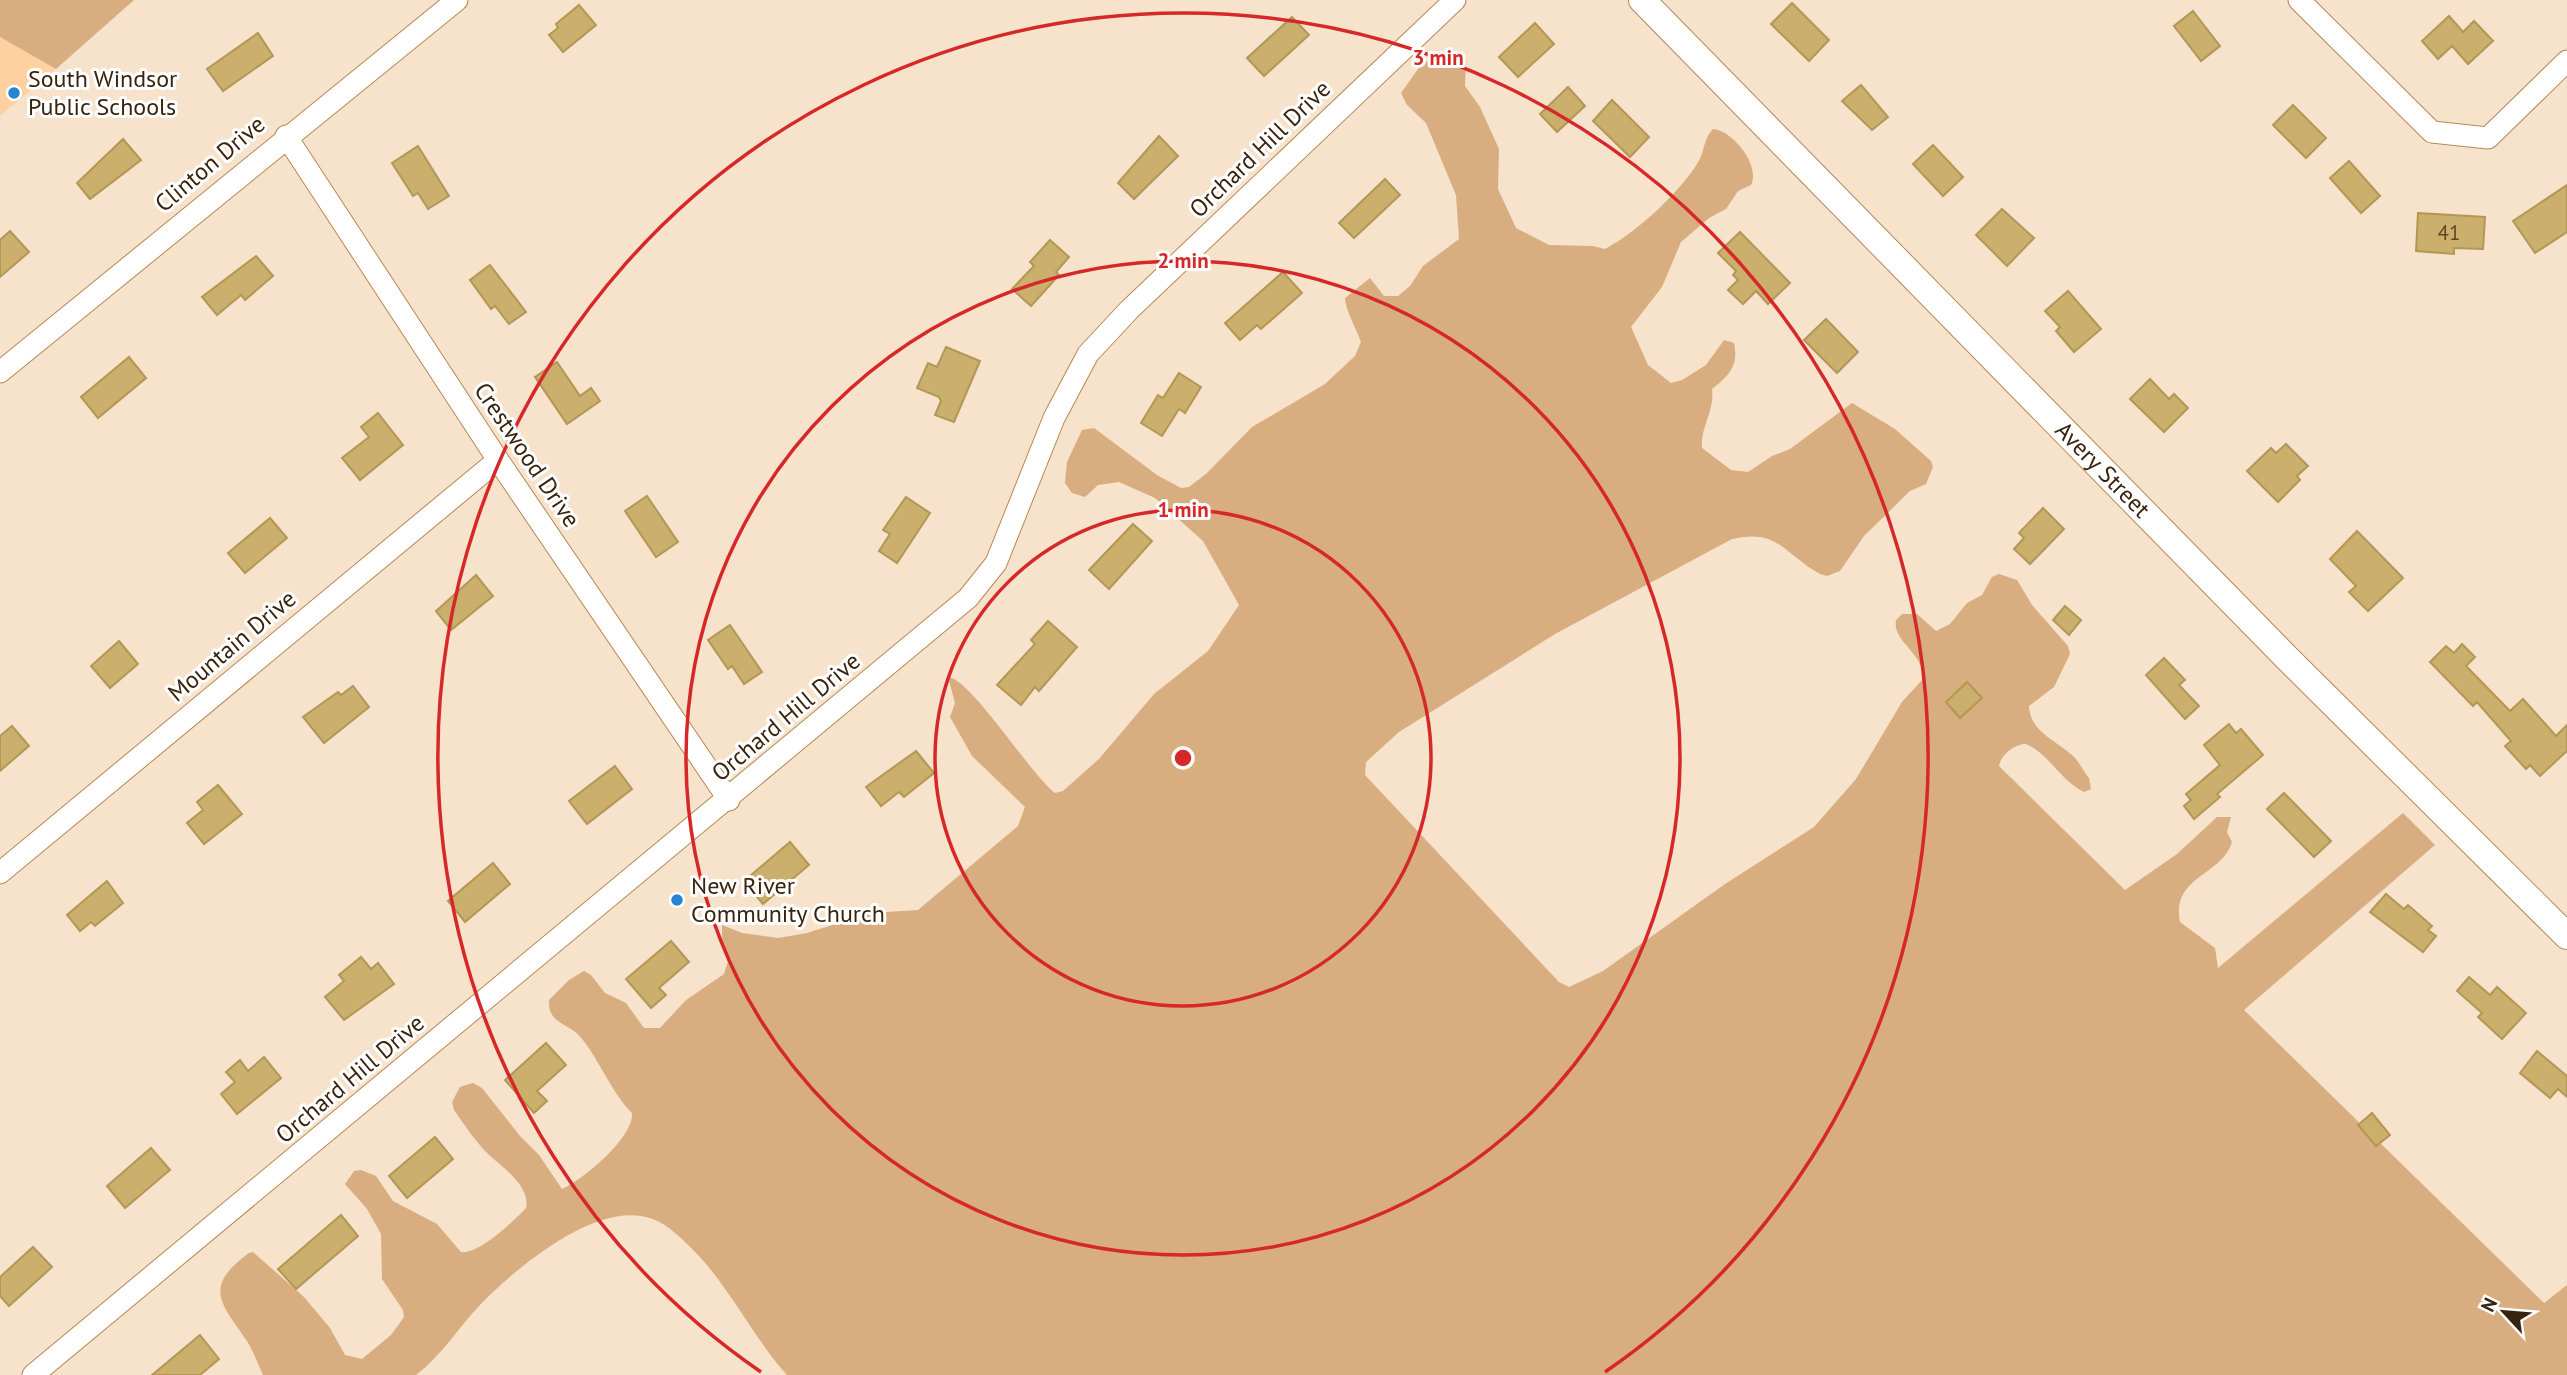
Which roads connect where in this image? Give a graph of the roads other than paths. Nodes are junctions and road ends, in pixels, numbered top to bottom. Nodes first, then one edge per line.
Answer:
1 (457, 0) edge
2 (1455, 0) edge
3 (1642, 0) edge
4 (2299, 0) edge
5 (2567, 61) edge
6 (286, 136) junction
7 (0, 372) edge
8 (498, 460) junction
9 (729, 800) junction
10 (0, 873) edge
11 (2567, 936) edge
12 (33, 1375) edge

1 - 6 street, Clinton Drive
2 - 9 street, Orchard Hill Drive
3 - 11 main road, Avery Street
4 - 5 street
6 - 7 street, Clinton Drive
6 - 8 street, Crestwood Drive
8 - 9 street, Crestwood Drive
8 - 10 street, Mountain Drive
9 - 12 street, Orchard Hill Drive

